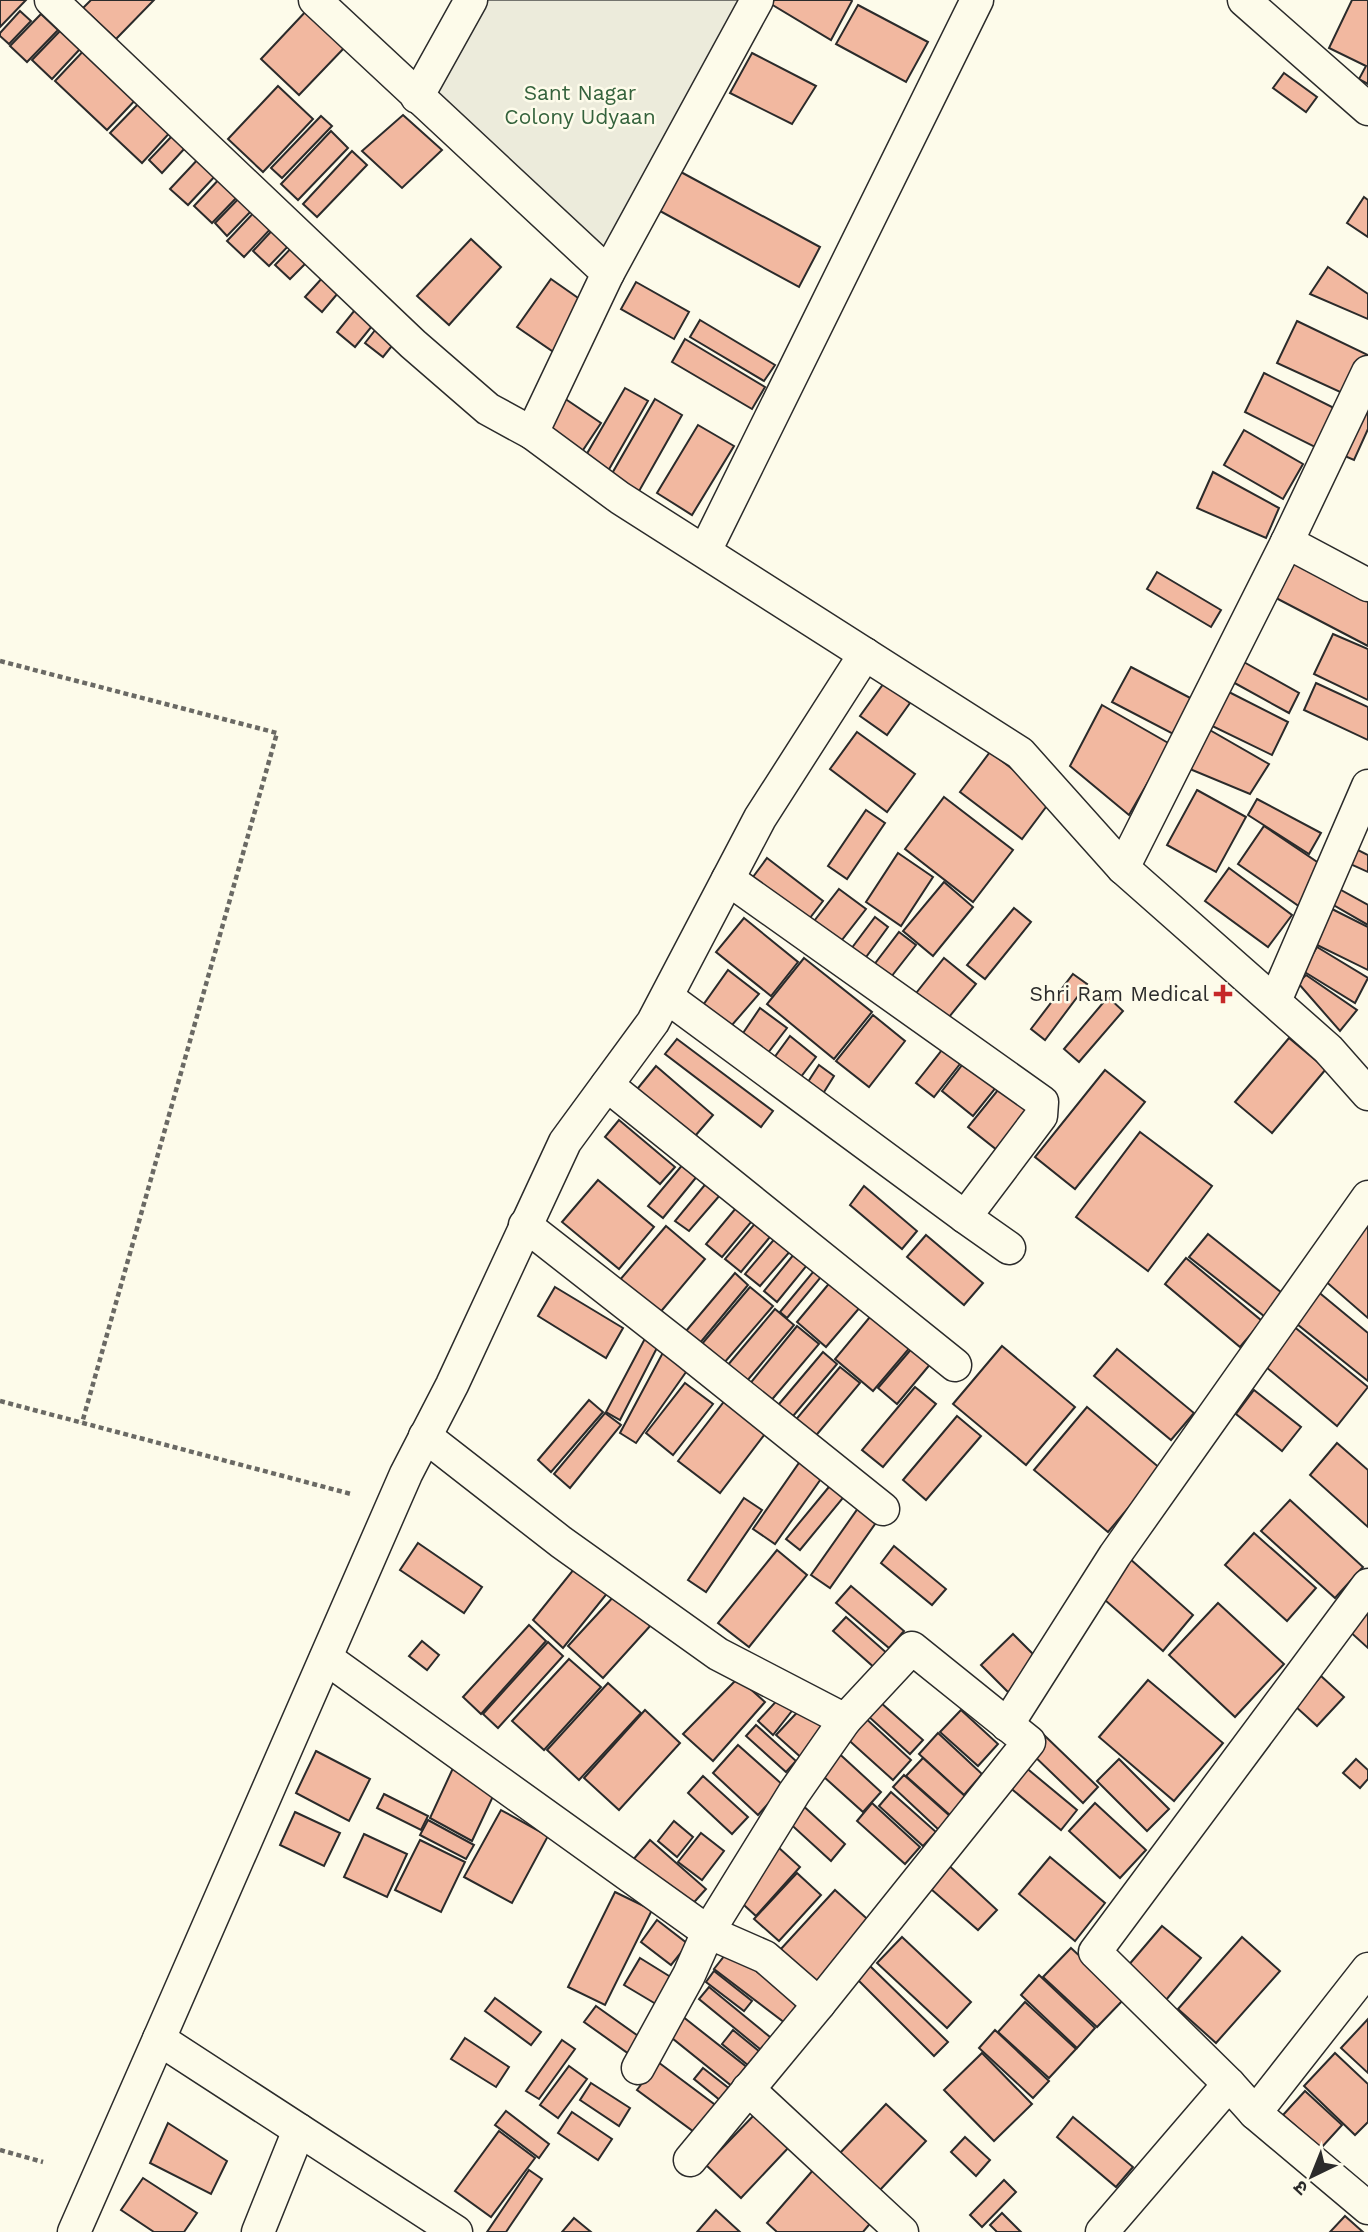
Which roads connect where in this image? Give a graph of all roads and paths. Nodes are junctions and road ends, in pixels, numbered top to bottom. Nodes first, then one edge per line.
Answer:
1 (51, 0) edge
2 (315, 0) edge
3 (471, 0) edge
4 (757, 0) edge
5 (977, 0) edge
6 (1244, 0) edge
7 (417, 97) junction
8 (1368, 109) edge
9 (608, 273) junction
10 (1368, 372) edge
11 (532, 433) junction
12 (1287, 542) junction
13 (705, 551) junction
14 (1368, 585) edge
15 (865, 654) junction
16 (0, 661) edge
17 (1368, 786) edge
18 (1123, 868) junction
19 (729, 879) junction
20 (667, 997) junction
21 (1275, 1001) junction
22 (607, 1086) junction
23 (1368, 1094) edge
24 (1368, 1197) edge
25 (965, 1217) junction
26 (525, 1225) junction
27 (1009, 1248) dead end
28 (955, 1365) dead end
29 (0, 1401) edge
30 (82, 1423) junction
31 (425, 1436) junction
32 (351, 1494) dead end
33 (883, 1509) dead end
34 (1368, 1585) edge
35 (326, 1658) junction
36 (845, 1720) junction
37 (1007, 1725) junction
38 (708, 1932) junction
39 (1368, 1969) edge
40 (819, 2004) junction
41 (159, 2039) junction
42 (638, 2068) dead end
43 (1228, 2084) junction
44 (748, 2089) junction
45 (1255, 2113) junction
46 (299, 2130) junction
47 (0, 2150) edge
48 (690, 2160) dead end
49 (43, 2162) dead end
50 (1368, 2208) edge
51 (74, 2232) edge
52 (258, 2232) edge
53 (456, 2232) edge
54 (902, 2232) edge
55 (1102, 2232) edge

1 - 11 street
2 - 7 street
3 - 7 street
4 - 9 street
5 - 13 street
6 - 8 street
7 - 9 street
9 - 11 street
10 - 12 street
11 - 13 street
12 - 14 street
12 - 18 street
13 - 15 street
15 - 18 street
15 - 19 street
16 - 30 path
17 - 21 street
18 - 21 street
19 - 20 street
19 - 25 street
20 - 22 street
20 - 25 street
21 - 23 street
22 - 26 street
22 - 28 street
24 - 37 street
25 - 27 street
26 - 31 street
26 - 33 street
29 - 30 path
30 - 32 path
31 - 35 street
31 - 36 street
34 - 43 street
35 - 38 street
35 - 41 street
36 - 37 street
36 - 38 street
37 - 40 street
38 - 40 street
38 - 42 street
39 - 45 street
40 - 44 street
41 - 46 street
41 - 51 street
43 - 45 street
43 - 55 street
44 - 48 street
44 - 54 street
45 - 50 street
46 - 52 street
46 - 53 street
47 - 49 path

